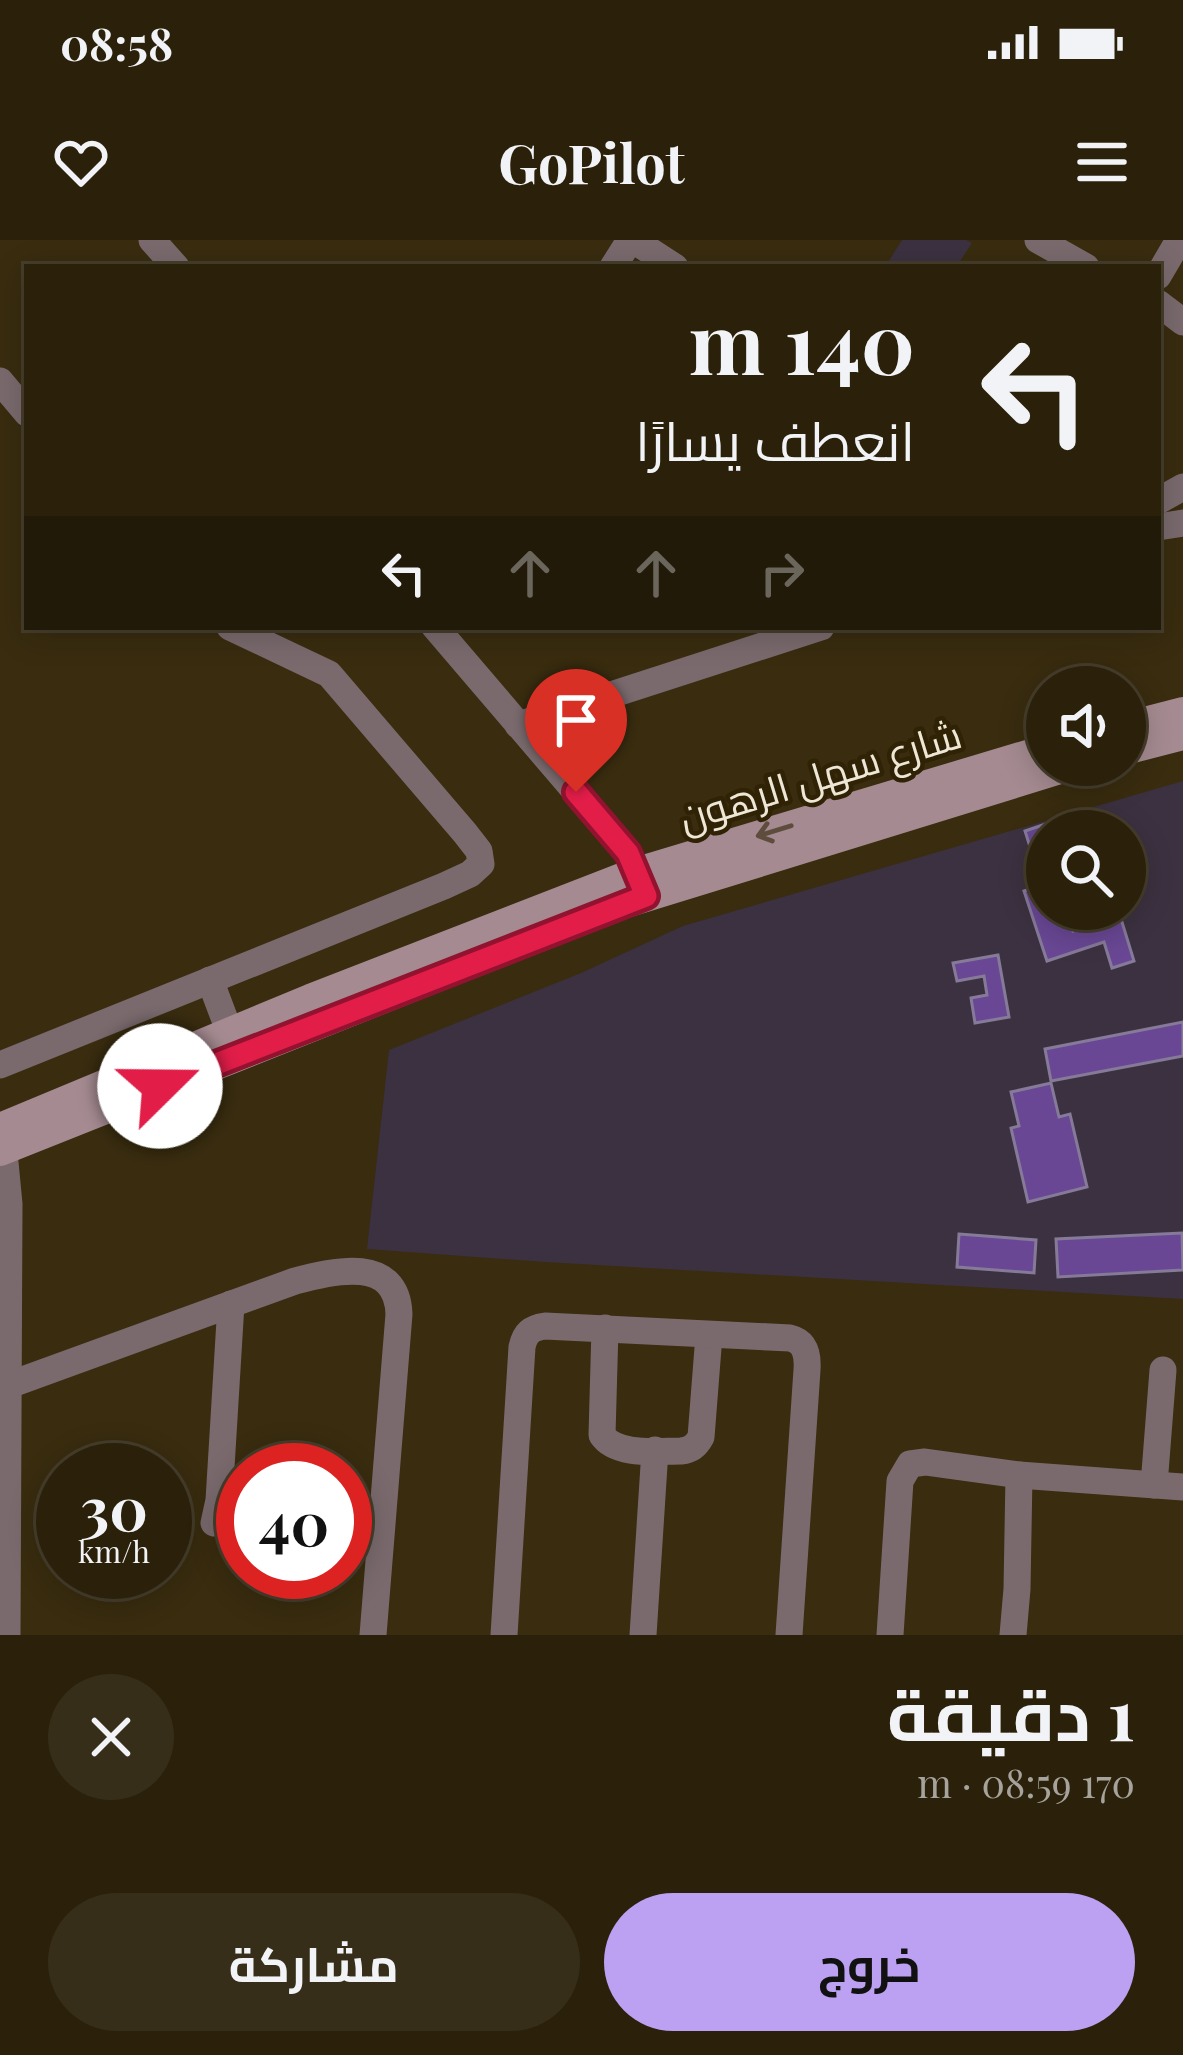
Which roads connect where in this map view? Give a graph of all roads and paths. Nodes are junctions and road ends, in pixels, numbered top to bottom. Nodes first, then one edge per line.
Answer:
1 (152, 240) edge
2 (632, 240) edge
3 (1038, 240) edge
4 (1179, 240) edge
5 (1076, 255) edge
6 (173, 264) edge
7 (669, 264) edge
8 (1161, 271) edge
9 (0, 381) edge
10 (24, 409) edge
11 (236, 630) edge
12 (437, 630) edge
13 (812, 630) edge
14 (1183, 712) edge
15 (1146, 722) edge
16 (518, 725) junction
17 (1183, 735) edge
18 (1146, 745) edge
19 (1026, 756) edge
20 (1026, 778) edge
21 (642, 884) junction
22 (210, 980) junction
23 (234, 1043) junction
24 (0, 1065) edge
25 (1, 1139) edge
26 (231, 1304) junction
27 (605, 1328) junction
28 (709, 1335) junction
29 (1163, 1370) dead end
30 (10, 1384) junction
31 (655, 1450) junction
32 (1019, 1475) junction
33 (1169, 1486) edge
34 (214, 1523) dead end
35 (8, 1635) edge
36 (373, 1635) edge
37 (504, 1635) edge
38 (643, 1635) edge
39 (789, 1635) edge
40 (890, 1635) edge
41 (1013, 1635) edge

1 - 6 street
2 - 7 street
3 - 5 street
4 - 8 street
9 - 10 street
11 - 22 street
12 - 16 street
13 - 16 street
14 - 15 street
16 - 21 street
17 - 18 street
19 -> 21 street, شارع سهل الرهون
20 - 21 street, شارع سهل الرهون
21 - 23 street
21 - 23 street, شارع سهل الرهون
22 - 23 street
22 - 24 street
23 - 25 street
25 - 30 street
26 - 30 street
26 - 34 street
26 - 36 street
27 - 28 street
27 - 31 street
27 - 37 street
28 - 31 street
28 - 39 street
29 - 33 street
30 - 35 street
31 - 38 street
32 - 33 street
32 - 40 street
32 - 41 street

